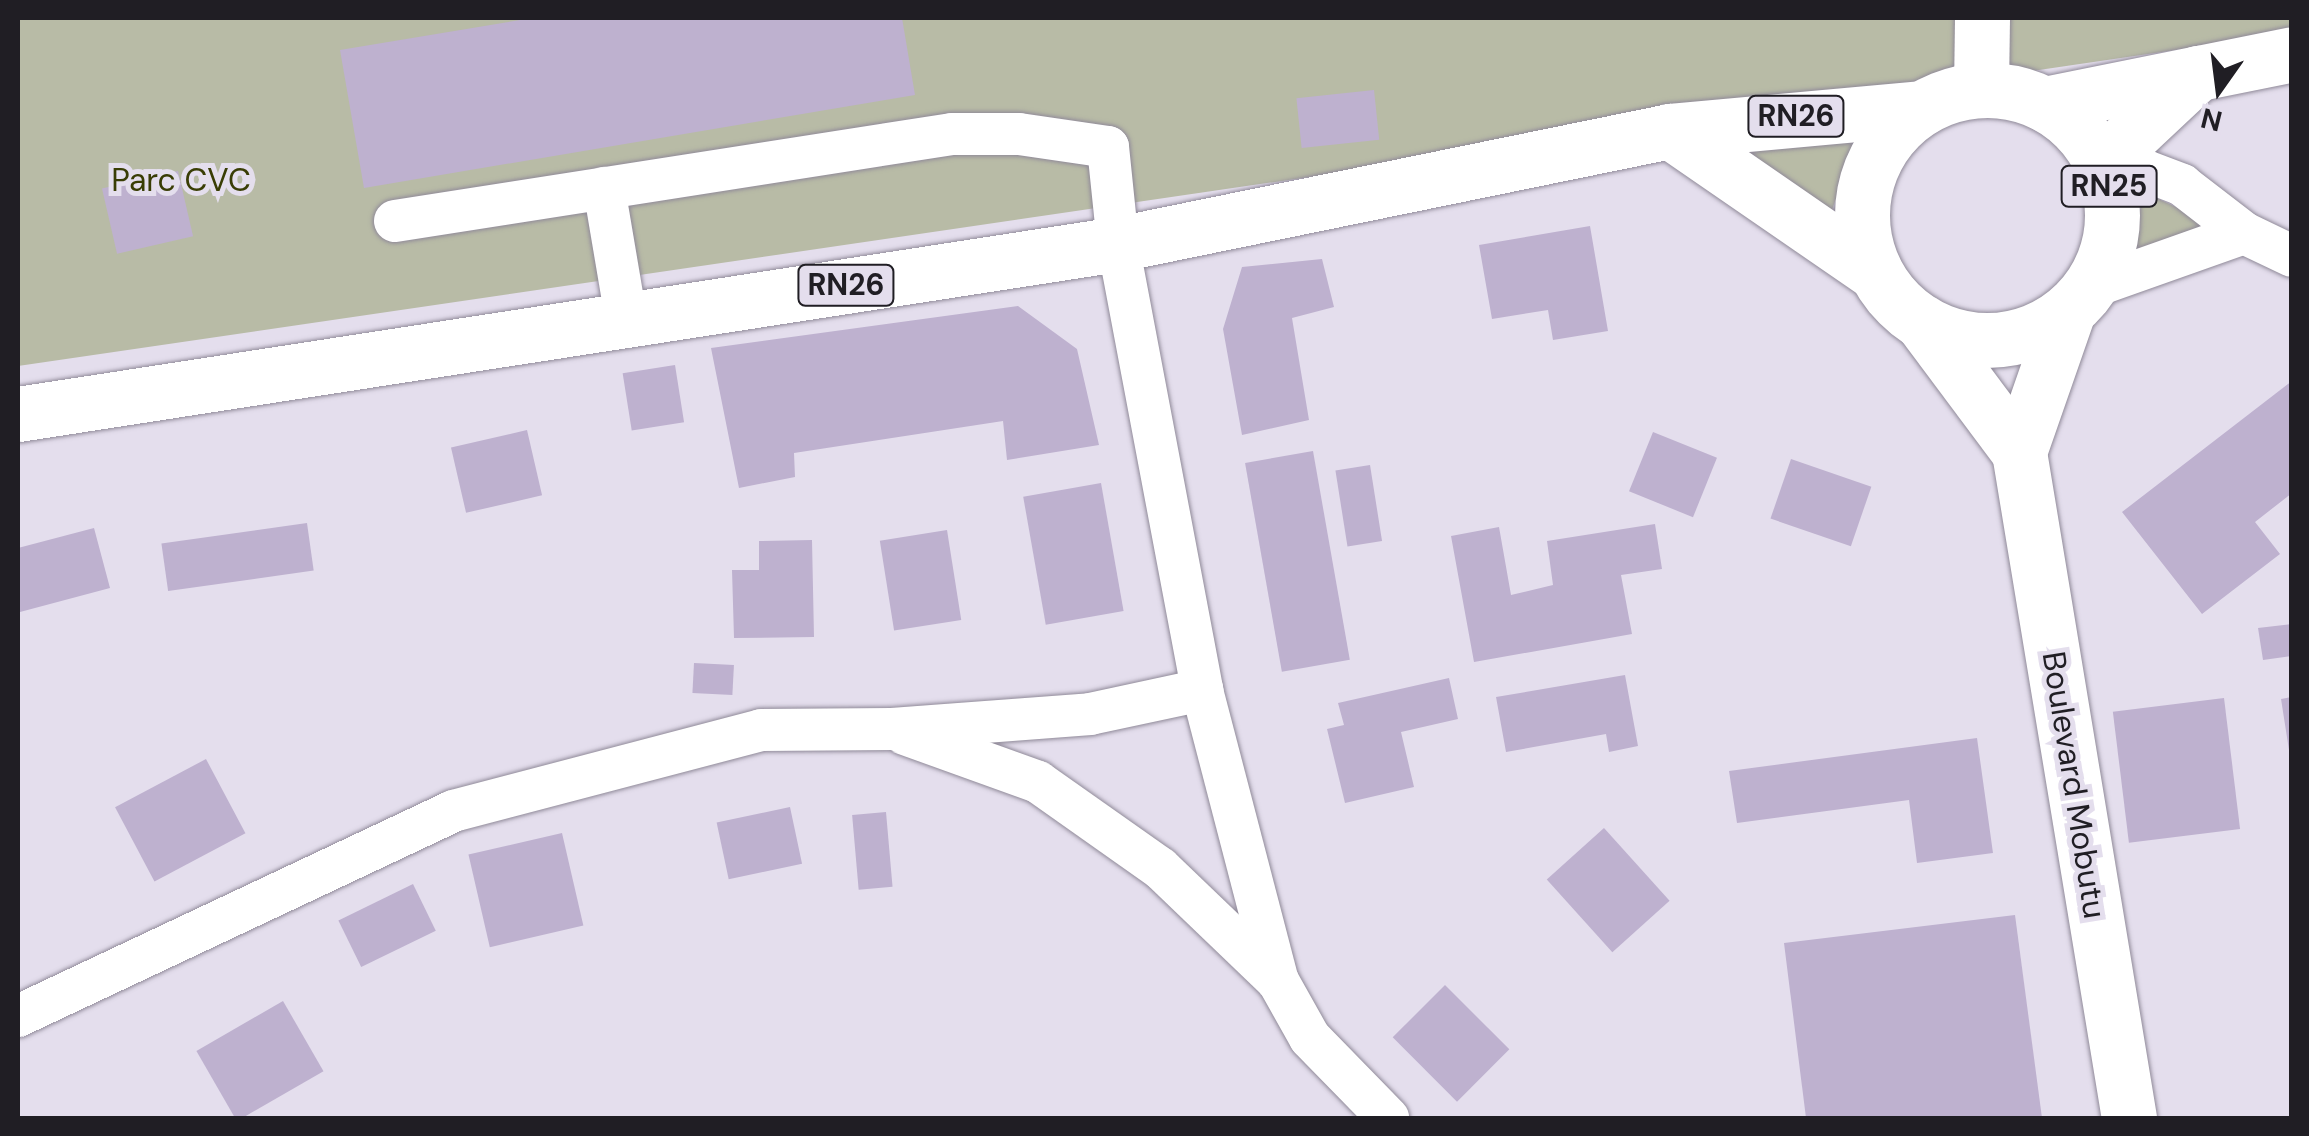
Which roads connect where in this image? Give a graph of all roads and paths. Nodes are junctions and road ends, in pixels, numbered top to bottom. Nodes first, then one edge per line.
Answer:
1 (1982, 18) edge
2 (2292, 54) edge
3 (2198, 73) junction
4 (1981, 90) junction
5 (2045, 104) junction
6 (1921, 108) junction
7 (1670, 131) junction
8 (2103, 168) junction
9 (604, 188) junction
10 (395, 221) dead end
11 (2244, 233) junction
12 (1118, 244) junction
13 (2292, 256) edge
14 (1876, 273) junction
15 (2078, 300) junction
16 (626, 318) junction
17 (1922, 322) junction
18 (18, 414) edge
19 (2019, 452) junction
20 (1202, 690) junction
21 (892, 729) junction
22 (1278, 981) junction
23 (18, 1016) edge
24 (1388, 1118) edge
25 (2129, 1118) edge

1 - 4 main road
2 - 3 main road
3 - 5 main road
3 - 8 main road
4 - 5 main road, RN25
4 - 6 main road, RN25
5 - 8 main road, RN25
6 - 7 main road, RN26
6 - 14 main road, RN25
7 - 12 main road, RN26
7 - 14 main road, RN26
8 - 11 street
8 - 15 main road, RN25
9 - 10 street
9 - 12 street
9 - 16 street
11 - 13 street
11 - 15 street
12 - 16 main road, RN26
12 - 20 street
14 - 17 main road, RN25
15 - 17 main road, RN25
15 - 19 main road, RN25
16 - 18 main road, RN26
17 - 19 main road, RN25
19 - 25 main road, Boulevard Mobutu / RN25
20 - 21 street
20 - 22 street
21 - 22 street
21 - 23 street
22 - 24 street

